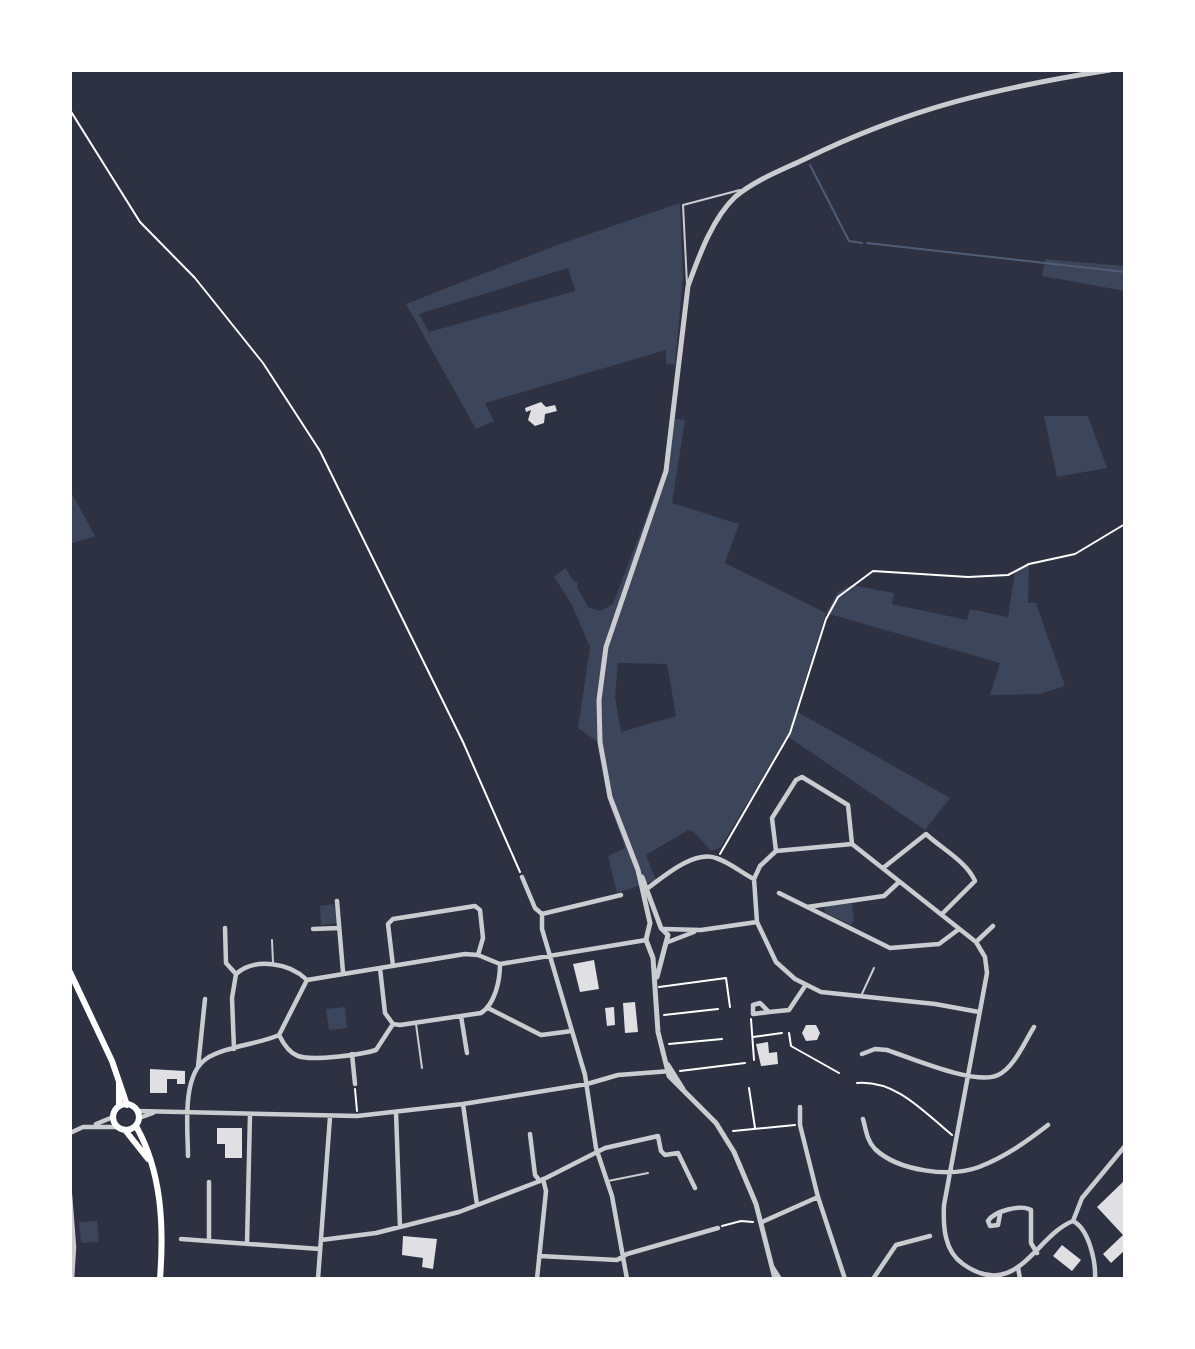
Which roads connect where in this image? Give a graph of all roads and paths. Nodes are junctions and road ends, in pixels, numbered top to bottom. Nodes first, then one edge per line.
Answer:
1 (1110, 70) edge
2 (70, 110) edge
3 (744, 190) junction
4 (688, 286) junction
5 (1125, 524) edge
6 (852, 844) junction
7 (776, 851) junction
8 (718, 858) junction
9 (883, 868) junction
10 (638, 870) junction
11 (522, 877) joint
12 (754, 879) junction
13 (899, 882) junction
14 (648, 888) junction
15 (779, 893) dead end
16 (621, 895) dead end
17 (337, 901) dead end
18 (806, 907) junction
19 (542, 914) junction
20 (942, 914) junction
21 (757, 922) junction
22 (993, 926) dead end
23 (225, 928) dead end
24 (339, 928) junction
25 (313, 929) dead end
26 (650, 929) junction
27 (662, 929) junction
28 (959, 929) junction
29 (701, 930) junction
30 (272, 940) dead end
31 (646, 940) junction
32 (976, 942) junction
33 (666, 945) junction
34 (651, 948) junction
35 (478, 955) junction
36 (551, 956) junction
37 (500, 964) junction
38 (273, 965) junction
39 (393, 966) junction
40 (380, 968) junction
41 (874, 968) dead end
42 (70, 972) edge
43 (343, 972) junction
44 (236, 974) junction
45 (307, 981) junction
46 (805, 986) junction
47 (656, 987) junction
48 (861, 997) junction
49 (205, 999) dead end
50 (730, 1007) dead end
51 (488, 1008) junction
52 (718, 1009) dead end
53 (769, 1012) junction
54 (979, 1012) junction
55 (752, 1014) junction
56 (657, 1015) junction
57 (461, 1016) junction
58 (416, 1023) junction
59 (393, 1024) junction
60 (1034, 1027) dead end
61 (572, 1031) junction
62 (782, 1033) dead end
63 (789, 1033) dead end
64 (279, 1035) junction
65 (752, 1037) junction
66 (722, 1039) dead end
67 (661, 1045) junction
68 (234, 1049) junction
69 (352, 1054) junction
70 (467, 1054) dead end
71 (862, 1054) dead end
72 (754, 1060) dead end
73 (745, 1063) dead end
74 (198, 1067) junction
75 (422, 1068) dead end
76 (671, 1072) junction
77 (839, 1073) dead end
78 (967, 1075) junction
79 (857, 1083) dead end
80 (355, 1084) joint
81 (587, 1084) junction
82 (749, 1088) dead end
83 (463, 1104) junction
84 (123, 1105) junction
85 (800, 1107) dead end
86 (396, 1112) junction
87 (185, 1113) junction
88 (138, 1114) junction
89 (250, 1114) junction
90 (358, 1116) junction
91 (113, 1117) junction
92 (330, 1117) junction
93 (863, 1119) dead end
94 (800, 1125) junction
95 (1048, 1125) dead end
96 (92, 1126) junction
97 (117, 1126) junction
98 (136, 1126) junction
99 (755, 1129) junction
100 (125, 1130) junction
101 (733, 1131) dead end
102 (70, 1133) edge
103 (530, 1134) dead end
104 (956, 1138) junction
105 (1125, 1146) edge
106 (597, 1152) junction
107 (188, 1156) dead end
108 (150, 1160) junction
109 (949, 1172) junction
110 (648, 1173) dead end
111 (540, 1181) junction
112 (607, 1181) junction
113 (209, 1182) dead end
114 (695, 1188) dead end
115 (818, 1197) junction
116 (70, 1198) edge
117 (477, 1205) junction
118 (1000, 1214) dead end
119 (1073, 1221) junction
120 (762, 1222) junction
121 (400, 1227) junction
122 (718, 1228) joint
123 (930, 1236) dead end
124 (181, 1239) dead end
125 (321, 1240) junction
126 (209, 1241) junction
127 (247, 1244) junction
128 (72, 1247) edge
129 (320, 1249) junction
130 (1037, 1253) junction
131 (539, 1256) junction
132 (623, 1257) junction
133 (1018, 1267) junction
134 (72, 1279) edge
135 (160, 1279) edge
136 (318, 1279) edge
137 (537, 1279) edge
138 (627, 1279) edge
139 (777, 1279) edge
140 (845, 1279) edge
141 (873, 1279) edge
142 (1020, 1279) edge
143 (1095, 1279) edge

1 - 3 street
2 - 11 path
3 - 4 street
3 - 4 lane
4 - 10 street
5 - 8 path
6 - 7 street
6 - 7 street
6 - 9 street
7 - 12 street
8 - 12 street
8 - 14 street
9 - 13 street
9 - 20 street
10 - 14 street
10 - 26 street
11 - 19 street
12 - 21 street
13 - 18 street
13 - 20 street
14 - 27 street
15 - 18 street
16 - 19 street
17 - 24 street
18 - 28 street
19 - 36 street
20 - 28 street
21 - 29 street
21 - 46 street
22 - 32 street
23 - 44 street
24 - 25 street
24 - 43 street
26 - 27 street
26 - 31 street
27 - 29 street
27 - 33 street
28 - 32 street
29 - 33 street
30 - 38 lane
31 - 34 street
31 - 36 street
32 - 54 street
33 - 34 street
33 - 47 street
34 - 47 street
35 - 37 street
35 - 39 street
35 - 39 street
36 - 37 street
36 - 61 street
37 - 51 street
38 - 44 street
38 - 45 street
39 - 40 street
40 - 43 street
40 - 59 street
41 - 48 lane
42 - 84 main road
43 - 45 street
44 - 68 street
45 - 64 street
46 - 48 street
46 - 53 street
47 - 50 path
47 - 56 street
48 - 54 street
49 - 74 street
51 - 57 street
51 - 61 street
52 - 56 path
53 - 55 street
53 - 55 street
54 - 78 street
55 - 65 path
56 - 67 street
57 - 58 street
57 - 70 street
58 - 59 street
58 - 75 lane
59 - 69 street
60 - 78 street
61 - 81 street
62 - 65 path
63 - 77 path
64 - 68 street
64 - 69 street
65 - 72 path
66 - 67 path
67 - 76 street
68 - 74 street
69 - 80 street
71 - 78 street
73 - 76 path
74 - 87 street
76 - 81 street
76 - 120 street
78 - 104 street
79 - 104 path
80 - 90 path
81 - 83 street
81 - 106 street
82 - 99 path
83 - 86 street
83 - 117 street
84 - 88 main road
84 - 91 main road
85 - 94 street
86 - 90 street
86 - 121 street
87 - 88 street
87 - 89 street
87 - 107 street
88 - 98 main road
89 - 92 street
89 - 127 street
90 - 92 street
91 - 96 street
91 - 97 main road
92 - 125 street
93 - 109 street
94 - 99 path
94 - 115 street
95 - 109 street
96 - 97 street
96 - 102 street
97 - 100 main road
98 - 100 main road
98 - 108 main road
99 - 101 path
100 - 108 main road
103 - 111 street
104 - 109 street
105 - 119 street
106 - 111 street
106 - 112 street
106 - 114 street
108 - 135 main road
109 - 133 street
110 - 112 lane
111 - 117 street
111 - 131 street
112 - 132 street
113 - 126 street
115 - 120 street
115 - 140 street
116 - 128 street
117 - 121 street
118 - 130 street
119 - 130 street
119 - 143 street
120 - 122 path
120 - 139 street
121 - 125 street
122 - 132 street
123 - 141 street
124 - 126 street
125 - 129 street
126 - 127 street
127 - 129 street
128 - 134 street
129 - 136 street
130 - 133 street
131 - 132 street
131 - 137 street
132 - 138 street
133 - 142 street

